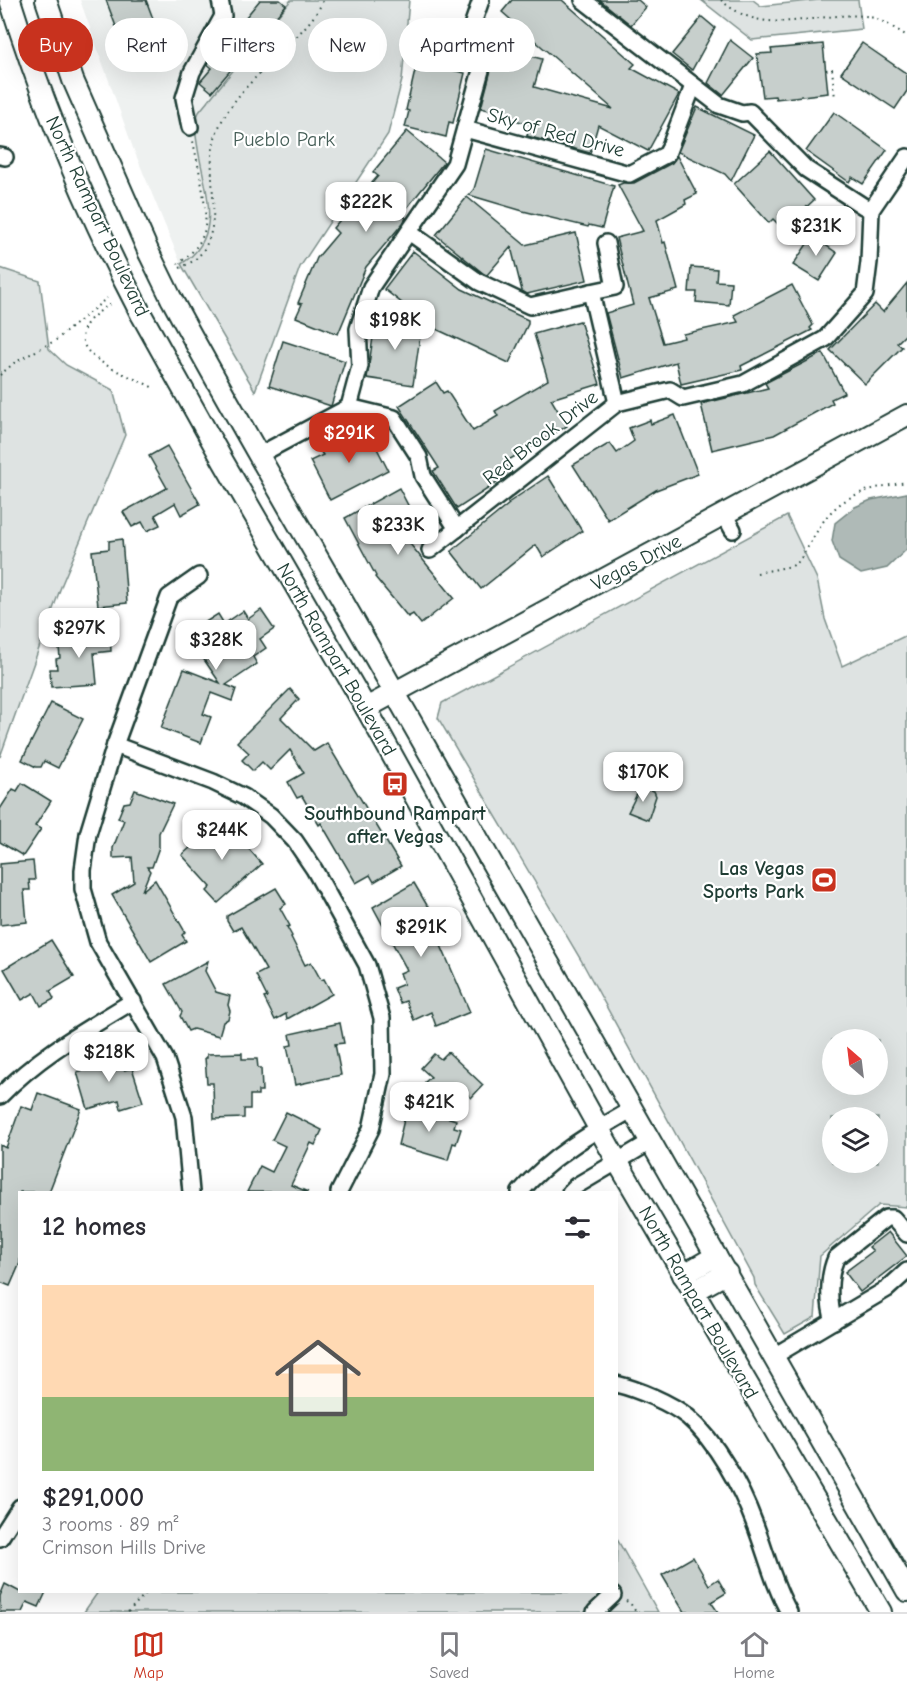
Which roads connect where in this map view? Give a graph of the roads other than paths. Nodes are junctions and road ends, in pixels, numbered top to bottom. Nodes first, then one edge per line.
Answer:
1 (10, 0) edge
2 (220, 0) edge
3 (481, 0) edge
4 (583, 0) edge
5 (48, 8) edge
6 (31, 18) edge
7 (18, 26) edge
8 (36, 72) edge
9 (693, 86) junction
10 (190, 127) road end
11 (465, 129) junction
12 (907, 157) edge
13 (871, 210) junction
14 (409, 232) junction
15 (606, 243) dead end
16 (591, 292) junction
17 (617, 403) junction
18 (349, 407) junction
19 (907, 416) edge
20 (259, 455) junction
21 (457, 529) junction
22 (430, 550) dead end
23 (199, 576) dead end
24 (395, 692) junction
25 (366, 708) junction
26 (115, 745) junction
27 (133, 1001) junction
28 (0, 1096) edge
29 (631, 1110) junction
30 (600, 1128) junction
31 (650, 1142) junction
32 (617, 1161) junction
33 (191, 1191) edge
34 (340, 1191) edge
35 (521, 1191) edge
36 (571, 1191) edge
37 (907, 1234) edge
38 (722, 1265) junction
39 (907, 1270) edge
40 (688, 1283) junction
41 (834, 1321) junction
42 (774, 1356) junction
43 (618, 1384) edge
44 (18, 1510) edge
45 (0, 1538) edge
46 (907, 1591) edge
47 (613, 1595) dead end
48 (595, 1612) edge
49 (789, 1612) edge
50 (881, 1612) edge

1 - 7 main road, North Rampart Boulevard
2 - 10 street
3 - 11 street
4 - 9 street
5 - 6 main road
5 - 20 main road, North Rampart Boulevard, bridge
8 - 25 main road, North Rampart Boulevard, bridge
9 - 11 street, Sky of Red Drive
9 - 13 street
11 - 14 street
12 - 13 street
13 - 17 street, Red Brook Drive
14 - 16 street
14 - 18 street
15 - 16 street
16 - 17 street
17 - 21 street, Red Brook Drive
18 - 20 street
18 - 21 street
19 - 24 main road, Vegas Drive
20 - 24 main road, North Rampart Boulevard
21 - 22 street, Red Brook Drive
23 - 26 street
24 - 25 main road, Vegas Drive
24 - 29 main road, North Rampart Boulevard
25 - 30 main road, North Rampart Boulevard
26 - 27 street
26 - 34 street
27 - 28 street
27 - 33 street
29 - 30 street
29 - 31 main road, North Rampart Boulevard
30 - 32 main road, North Rampart Boulevard
30 - 35 street
31 - 32 street
31 - 38 main road, North Rampart Boulevard
32 - 36 street
32 - 40 main road, North Rampart Boulevard
37 - 41 street
38 - 40 main road
38 - 42 main road, North Rampart Boulevard
39 - 41 street
40 - 50 main road, North Rampart Boulevard
41 - 42 street
42 - 46 main road, North Rampart Boulevard
43 - 49 street
44 - 45 street
47 - 48 street

